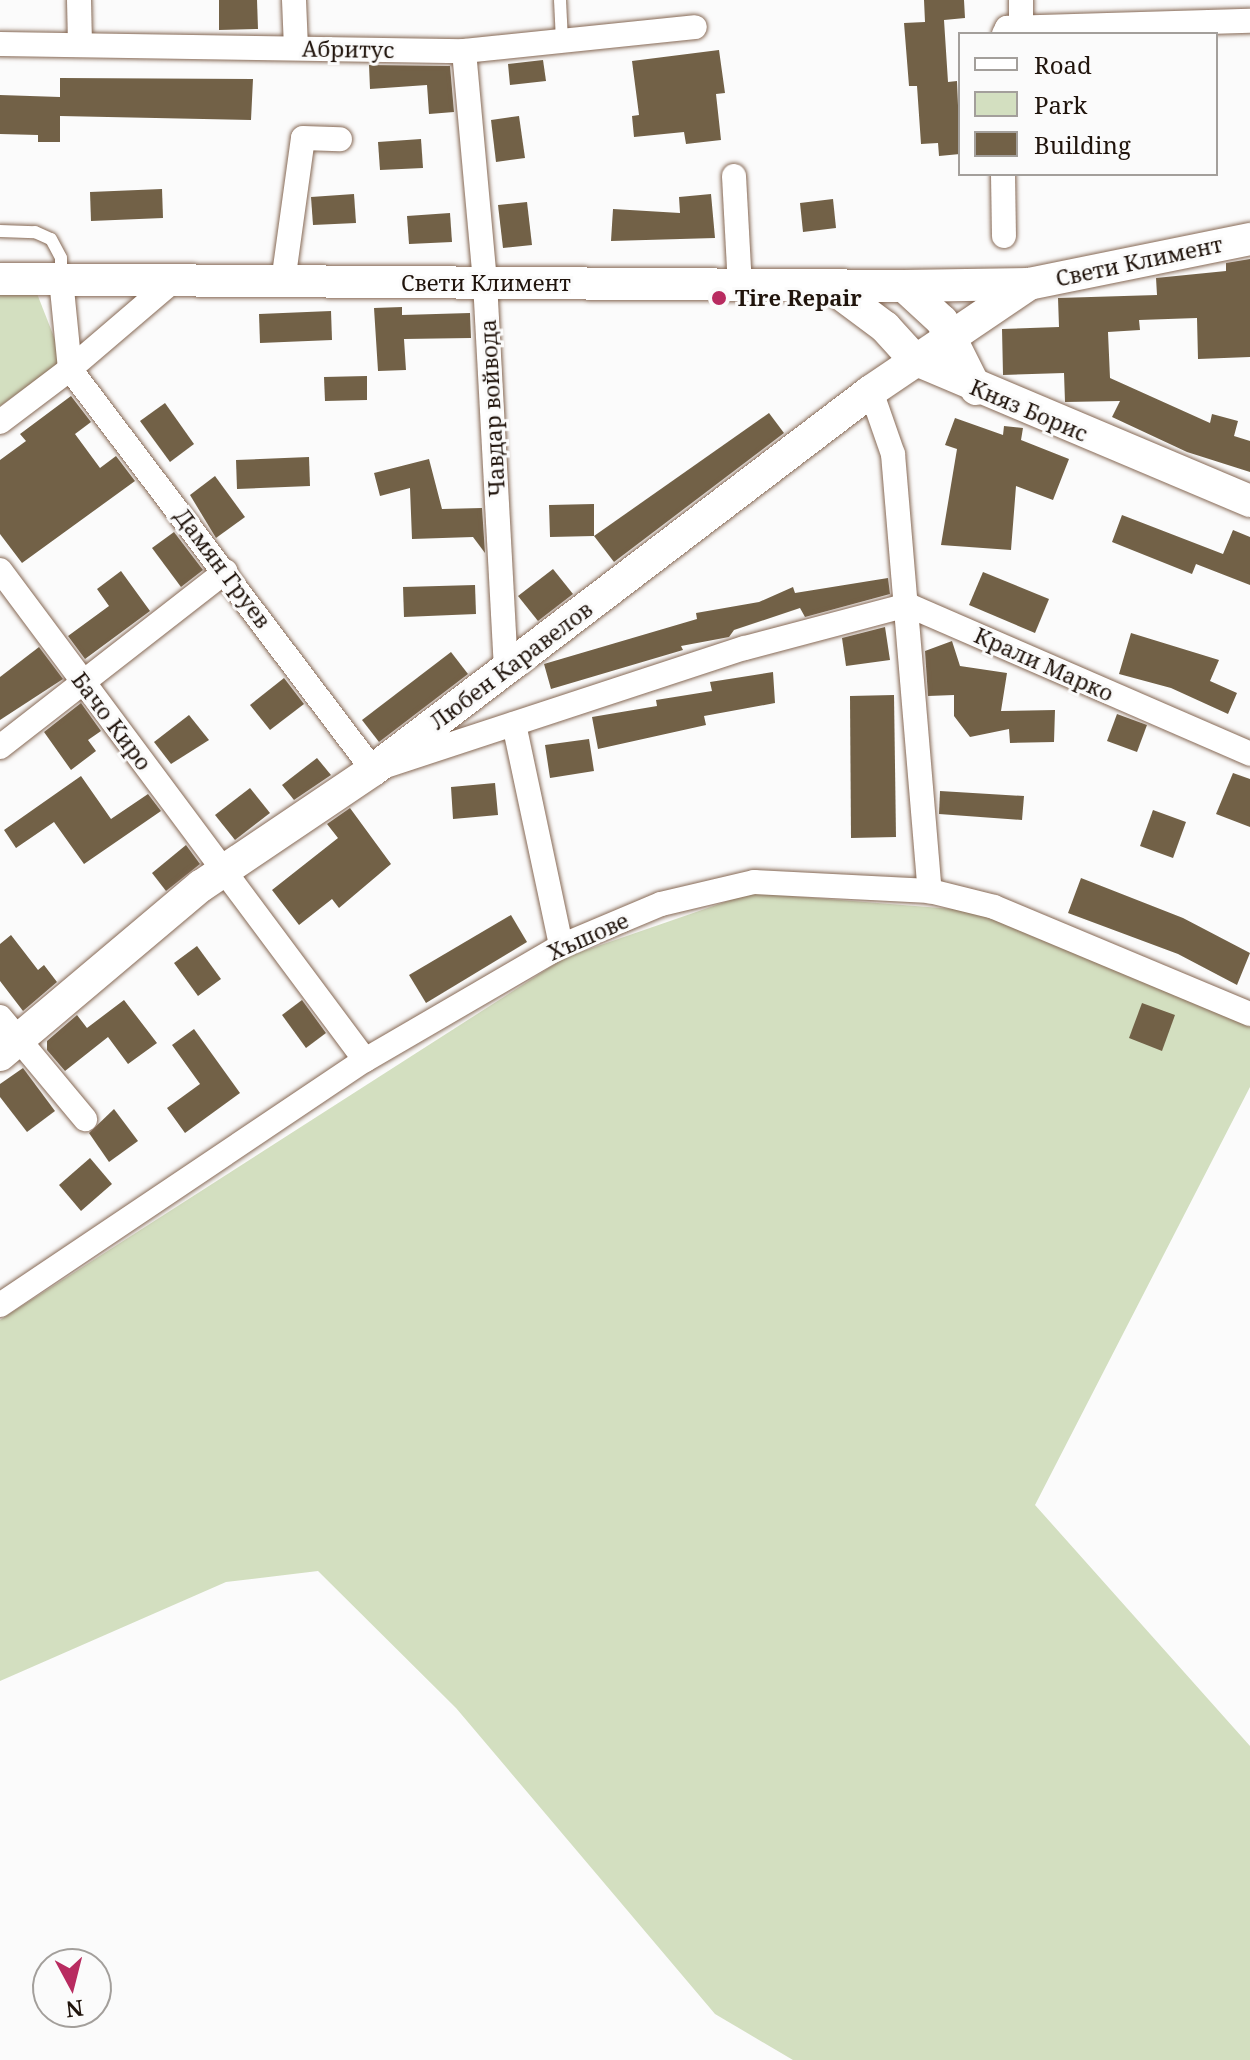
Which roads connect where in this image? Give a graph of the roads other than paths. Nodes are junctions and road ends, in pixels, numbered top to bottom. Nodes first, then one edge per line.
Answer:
1 (79, 0) edge
2 (294, 0) edge
3 (560, 0) edge
4 (1021, 0) edge
5 (1250, 21) edge
6 (695, 27) dead end
7 (1013, 31) edge
8 (562, 41) junction
9 (0, 44) edge
10 (80, 44) junction
11 (296, 48) junction
12 (464, 51) junction
13 (340, 139) dead end
14 (734, 176) dead end
15 (1003, 176) edge
16 (0, 231) edge
17 (1004, 236) dead end
18 (1250, 239) edge
19 (0, 279) edge
20 (61, 279) junction
21 (172, 282) junction
22 (283, 282) junction
23 (485, 282) junction
24 (1029, 284) junction
25 (740, 286) junction
26 (830, 286) junction
27 (904, 286) junction
28 (949, 335) junction
29 (914, 359) junction
30 (70, 369) junction
31 (976, 389) junction
32 (871, 391) junction
33 (0, 422) edge
34 (1250, 501) edge
35 (0, 570) edge
36 (226, 571) junction
37 (908, 605) junction
38 (506, 669) junction
39 (84, 685) junction
40 (514, 724) junction
41 (0, 747) edge
42 (1250, 754) edge
43 (373, 770) junction
44 (225, 870) junction
45 (930, 891) junction
46 (561, 946) junction
47 (1250, 1014) edge
48 (6, 1038) edge
49 (365, 1060) junction
50 (85, 1119) dead end
51 (0, 1305) edge

1 - 10 street
2 - 11 street
3 - 8 lane
4 - 7 street
5 - 7 street
6 - 8 street, Абритус
8 - 12 street, Абритус
9 - 10 street, Абритус
10 - 11 street, Абритус
11 - 12 street, Абритус
12 - 23 street, Чавдар войвода
13 - 22 street
14 - 25 street
15 - 17 street
16 - 20 lane
18 - 24 street, Свети Климент
19 - 20 street, Свети Климент
20 - 21 street, Свети Климент
20 - 30 street
21 - 22 street, Свети Климент
21 - 30 street
22 - 23 street, Свети Климент
23 - 25 street, Свети Климент
23 - 38 street, Чавдар войвода
24 - 27 street, Свети Климент
24 - 28 street, Любен Каравелов
25 - 26 street, Свети Климент
26 - 27 street, Свети Климент
26 - 29 street, Княз Борис
27 - 28 street
28 - 29 street, Любен Каравелов
28 - 31 street
29 - 31 street, Княз Борис
29 - 32 street, Любен Каравелов
30 - 33 street
30 - 36 street, Дамян Груев
31 - 34 street, Княз Борис
32 - 37 street
32 - 38 street, Любен Каравелов
35 - 39 street, Бачо Киро
36 - 39 street
36 - 43 street, Дамян Груев
37 - 40 street
37 - 42 street, Крали Марко
37 - 45 street
38 - 43 street, Любен Каравелов
39 - 41 street
39 - 44 street, Бачо Киро
40 - 43 street
40 - 46 street
43 - 44 street, Любен Каравелов
44 - 48 street, Любен Каравелов
44 - 49 street, Бачо Киро
45 - 46 street, Хъшове
45 - 47 street, Хъшове
46 - 49 street, Хъшове
48 - 50 street
49 - 51 street, Хъшове

